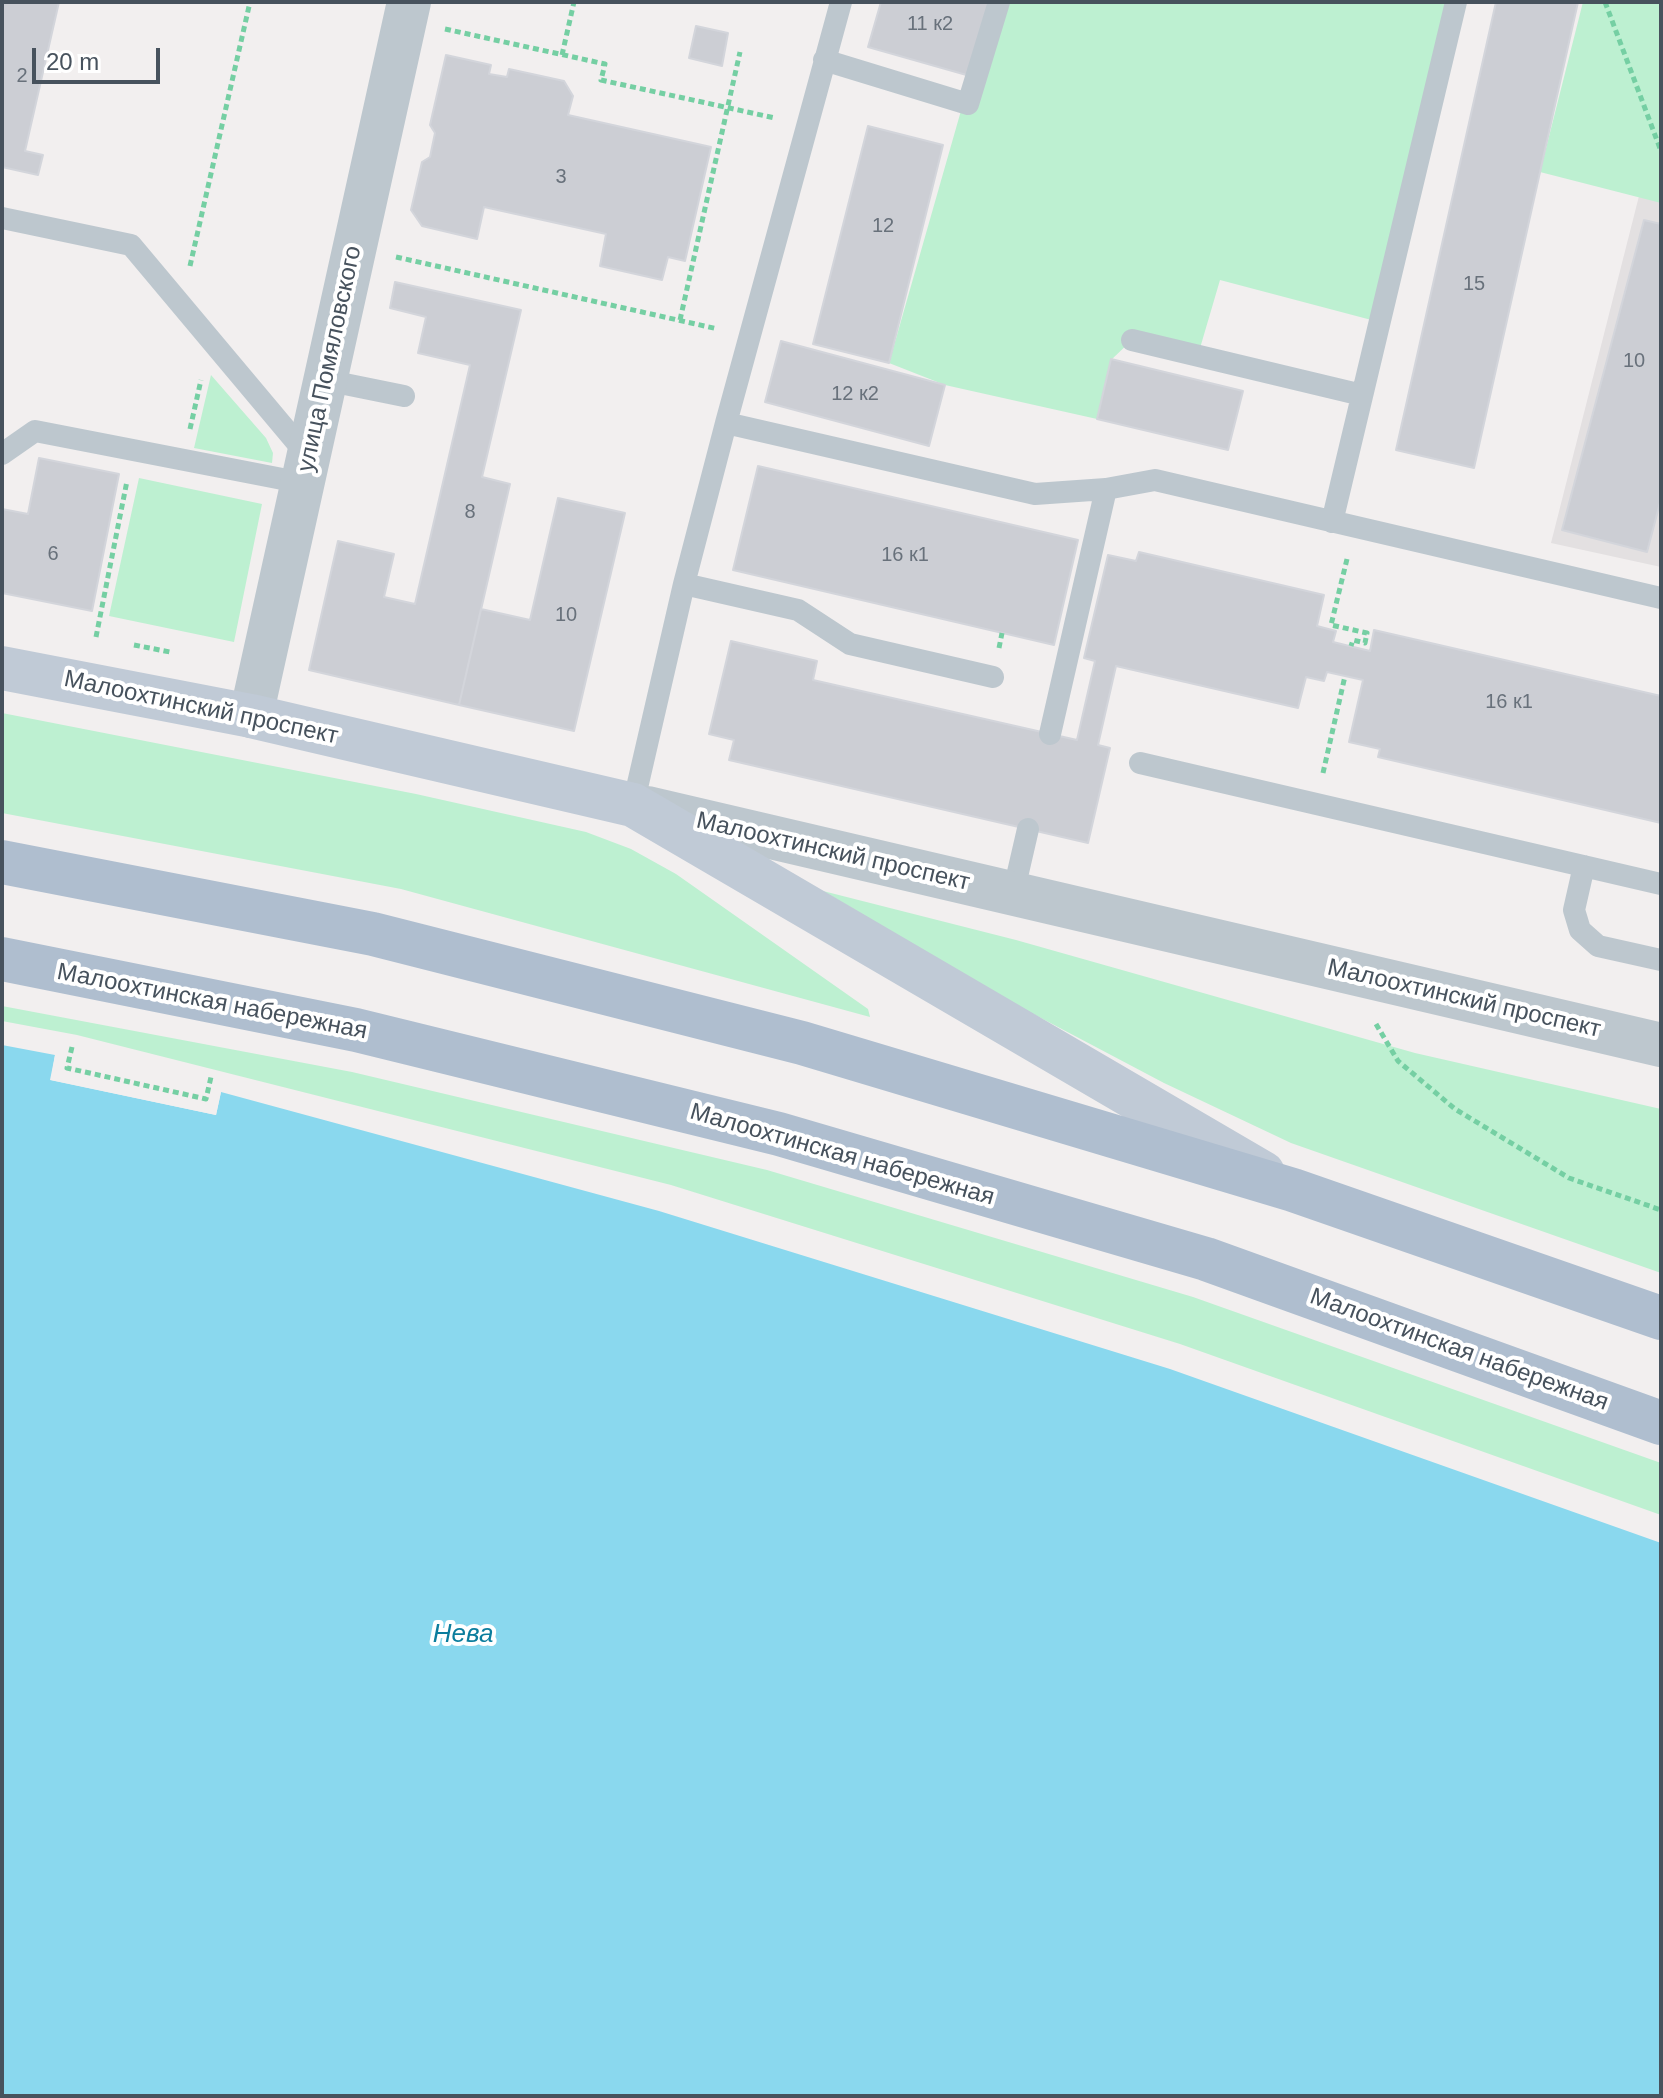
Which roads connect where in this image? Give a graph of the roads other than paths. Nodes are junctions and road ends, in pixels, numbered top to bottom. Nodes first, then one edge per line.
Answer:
1 (841, 2) edge
2 (999, 2) edge
3 (1456, 2) edge
4 (423, 14) edge
5 (824, 60) junction
6 (2, 218) edge
7 (1132, 340) dead end
8 (325, 380) junction
9 (1362, 395) junction
10 (404, 396) dead end
11 (726, 423) junction
12 (2, 454) edge
13 (306, 469) junction
14 (1106, 489) junction
15 (1332, 522) junction
16 (684, 584) junction
17 (1661, 598) edge
18 (2, 668) edge
19 (993, 677) dead end
20 (251, 716) junction
21 (1050, 734) dead end
22 (1140, 763) dead end
23 (633, 805) junction
24 (1028, 829) dead end
25 (2, 862) edge
26 (1584, 866) junction
27 (1661, 884) edge
28 (1013, 894) junction
29 (2, 959) edge
30 (1661, 960) edge
31 (1661, 1045) edge
32 (1293, 1190) junction
33 (1661, 1318) edge
34 (1661, 1423) edge

1 - 5 lane
2 - 5 lane
3 - 9 lane
4 - 8 street, улица Помяловского
5 - 11 lane
6 - 13 lane
7 - 9 lane
8 - 10 lane
8 - 13 street, улица Помяловского
9 - 15 lane
11 - 14 lane
11 - 16 lane
12 - 13 lane
13 - 20 street, улица Помяловского
14 - 15 lane
14 - 21 lane
15 - 17 lane
16 - 19 lane
16 - 23 lane
18 - 20 main road, Малоохтинский проспект
20 - 23 main road, Малоохтинский проспект
22 - 26 lane
23 - 28 street, Малоохтинский проспект
23 - 32 main road
24 - 28 lane
25 - 32 main road
26 - 27 lane
26 - 30 lane
28 - 31 street, Малоохтинский проспект
29 - 34 main road, Малоохтинская набережная
32 - 33 main road

